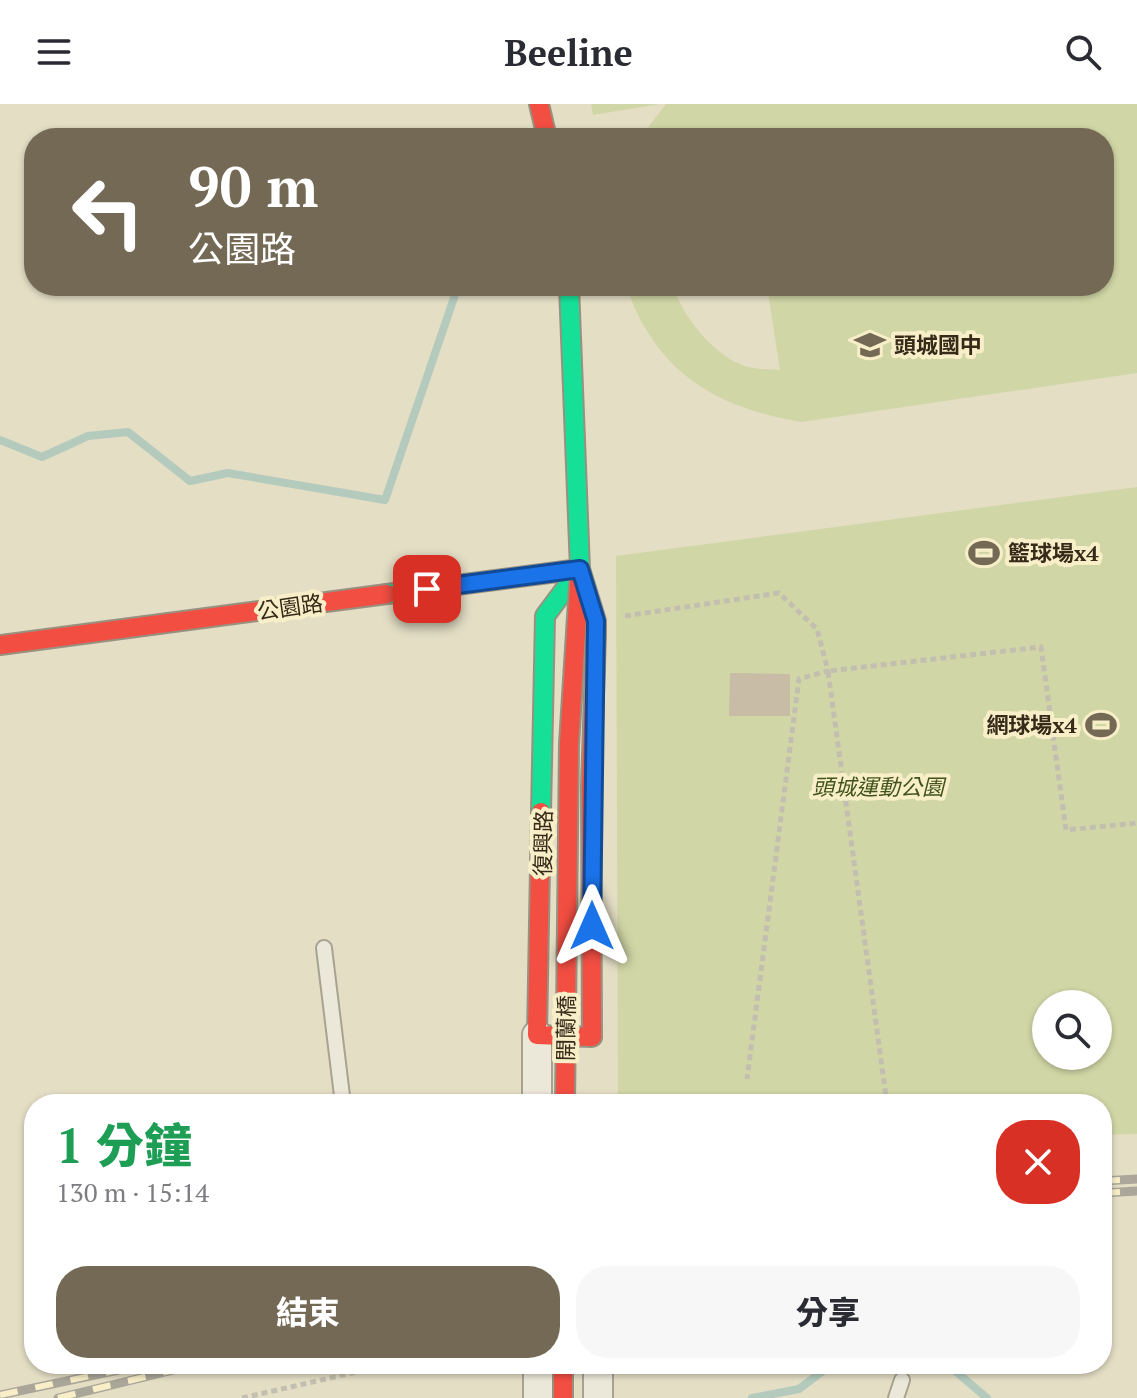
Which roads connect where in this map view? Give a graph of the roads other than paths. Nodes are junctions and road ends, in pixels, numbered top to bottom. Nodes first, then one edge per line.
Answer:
1 (539, 104) edge
2 (545, 128) edge
3 (569, 296) edge
4 (580, 569) junction
5 (0, 645) edge
6 (324, 948) dead end
7 (537, 1035) junction
8 (342, 1094) edge
9 (537, 1094) edge
10 (565, 1094) edge
11 (538, 1374) edge
12 (563, 1374) edge
13 (598, 1374) edge
14 (902, 1380) dead end
15 (538, 1398) edge
16 (563, 1398) edge
17 (598, 1398) edge
18 (896, 1398) edge

1 - 2 street
3 - 4 street
4 - 5 street, 公園路
4 - 7 street, 復興路
4 - 7 street
4 - 10 street, 開蘭橋, bridge
6 - 8 lane
7 - 9 street
11 - 15 street
12 - 16 street
13 - 17 street
14 - 18 lane

